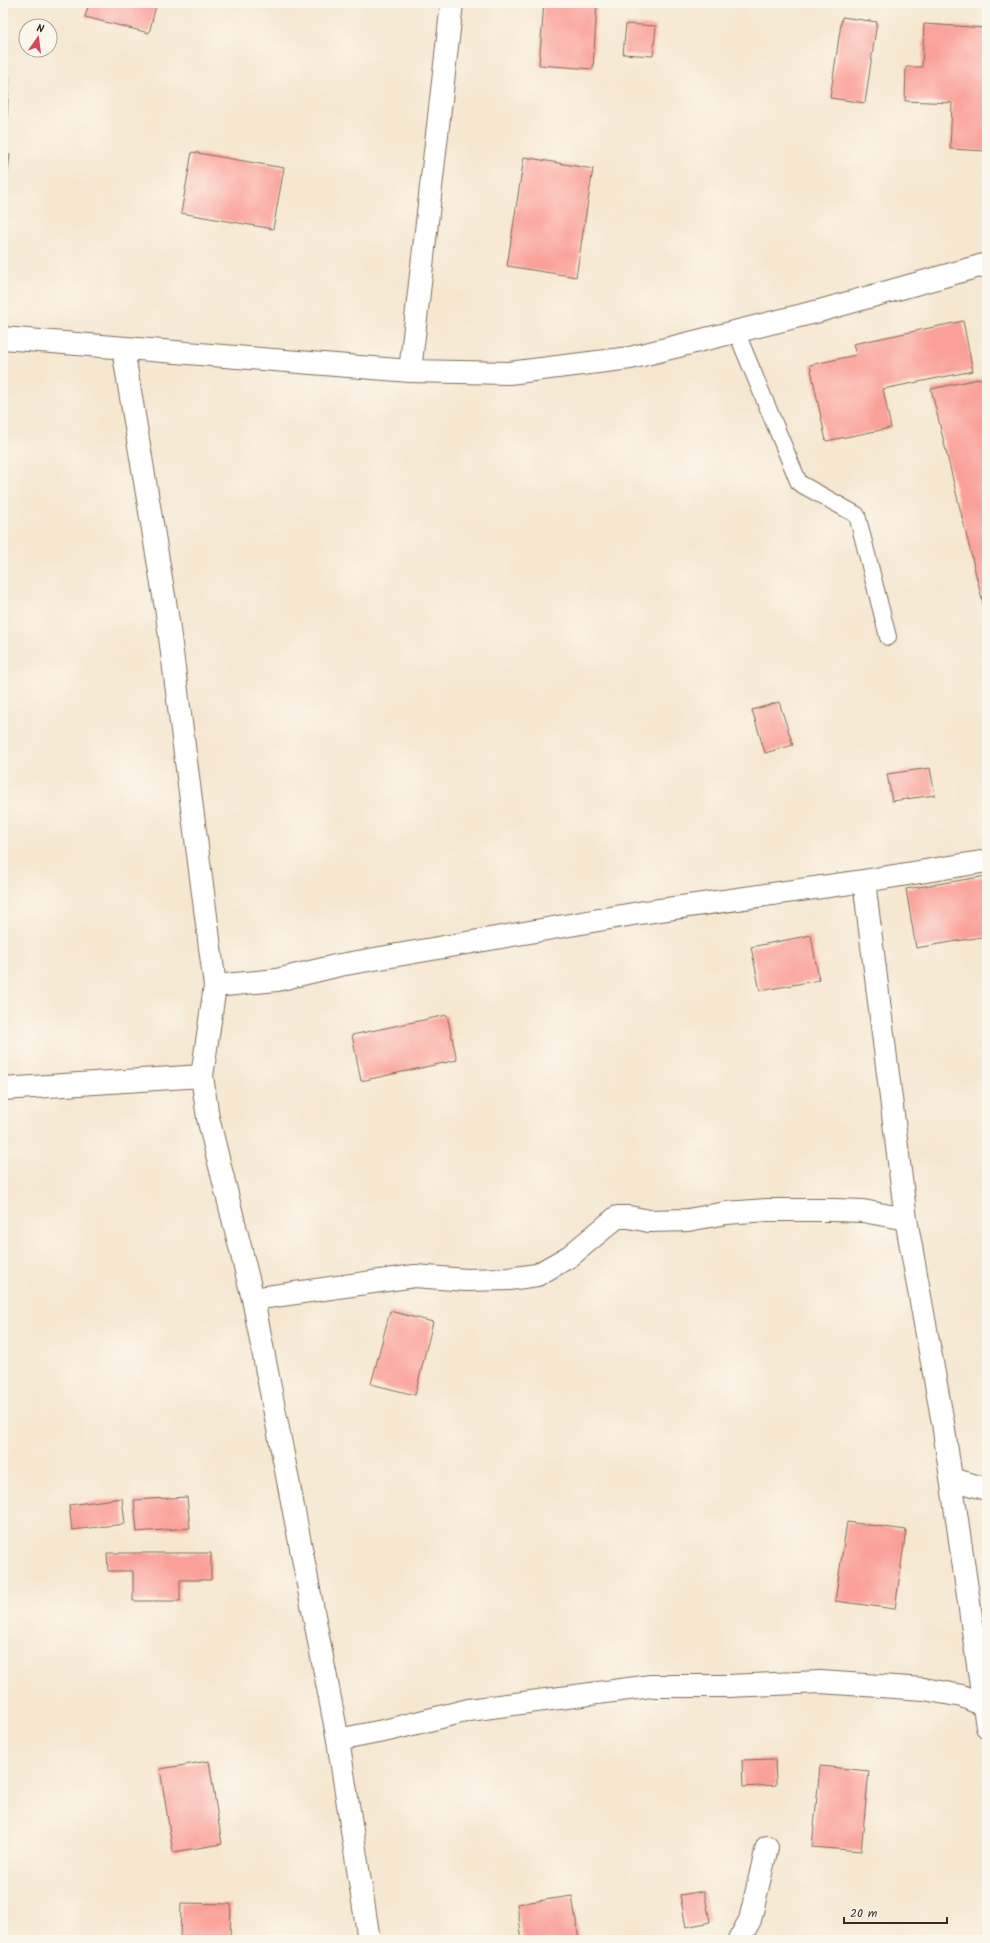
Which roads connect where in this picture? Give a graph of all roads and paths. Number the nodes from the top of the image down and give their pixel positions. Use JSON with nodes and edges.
{"nodes":[{"id":1,"x":452,"y":3,"type":"edge"},
{"id":2,"x":987,"y":264,"type":"edge"},
{"id":3,"x":736,"y":331,"type":"junction"},
{"id":4,"x":3,"y":338,"type":"edge"},
{"id":5,"x":123,"y":349,"type":"junction"},
{"id":6,"x":410,"y":371,"type":"junction"},
{"id":7,"x":888,"y":637,"type":"dead end"},
{"id":8,"x":987,"y":861,"type":"edge"},
{"id":9,"x":864,"y":881,"type":"junction"},
{"id":10,"x":215,"y":986,"type":"junction"},
{"id":11,"x":202,"y":1076,"type":"junction"},
{"id":12,"x":3,"y":1089,"type":"edge"},
{"id":13,"x":906,"y":1218,"type":"junction"},
{"id":14,"x":253,"y":1299,"type":"junction"},
{"id":15,"x":952,"y":1479,"type":"junction"},
{"id":16,"x":987,"y":1489,"type":"edge"},
{"id":17,"x":983,"y":1704,"type":"junction"},
{"id":18,"x":987,"y":1727,"type":"edge"},
{"id":19,"x":338,"y":1740,"type":"junction"},
{"id":20,"x":768,"y":1848,"type":"dead end"},
{"id":21,"x":369,"y":1940,"type":"edge"},
{"id":22,"x":739,"y":1940,"type":"edge"}],
"edges":[{"from":1,"to":6,"type":"street"},
{"from":2,"to":3,"type":"street"},
{"from":3,"to":6,"type":"street"},
{"from":3,"to":7,"type":"lane"},
{"from":4,"to":5,"type":"street"},
{"from":5,"to":6,"type":"street"},
{"from":5,"to":10,"type":"street"},
{"from":8,"to":9,"type":"street"},
{"from":9,"to":10,"type":"street"},
{"from":9,"to":13,"type":"street"},
{"from":10,"to":11,"type":"street"},
{"from":11,"to":12,"type":"street"},
{"from":11,"to":14,"type":"street"},
{"from":13,"to":14,"type":"street"},
{"from":13,"to":15,"type":"street"},
{"from":14,"to":19,"type":"street"},
{"from":15,"to":16,"type":"street"},
{"from":15,"to":17,"type":"street"},
{"from":17,"to":18,"type":"street"},
{"from":17,"to":19,"type":"street"},
{"from":19,"to":21,"type":"street"},
{"from":20,"to":22,"type":"street"}]}
